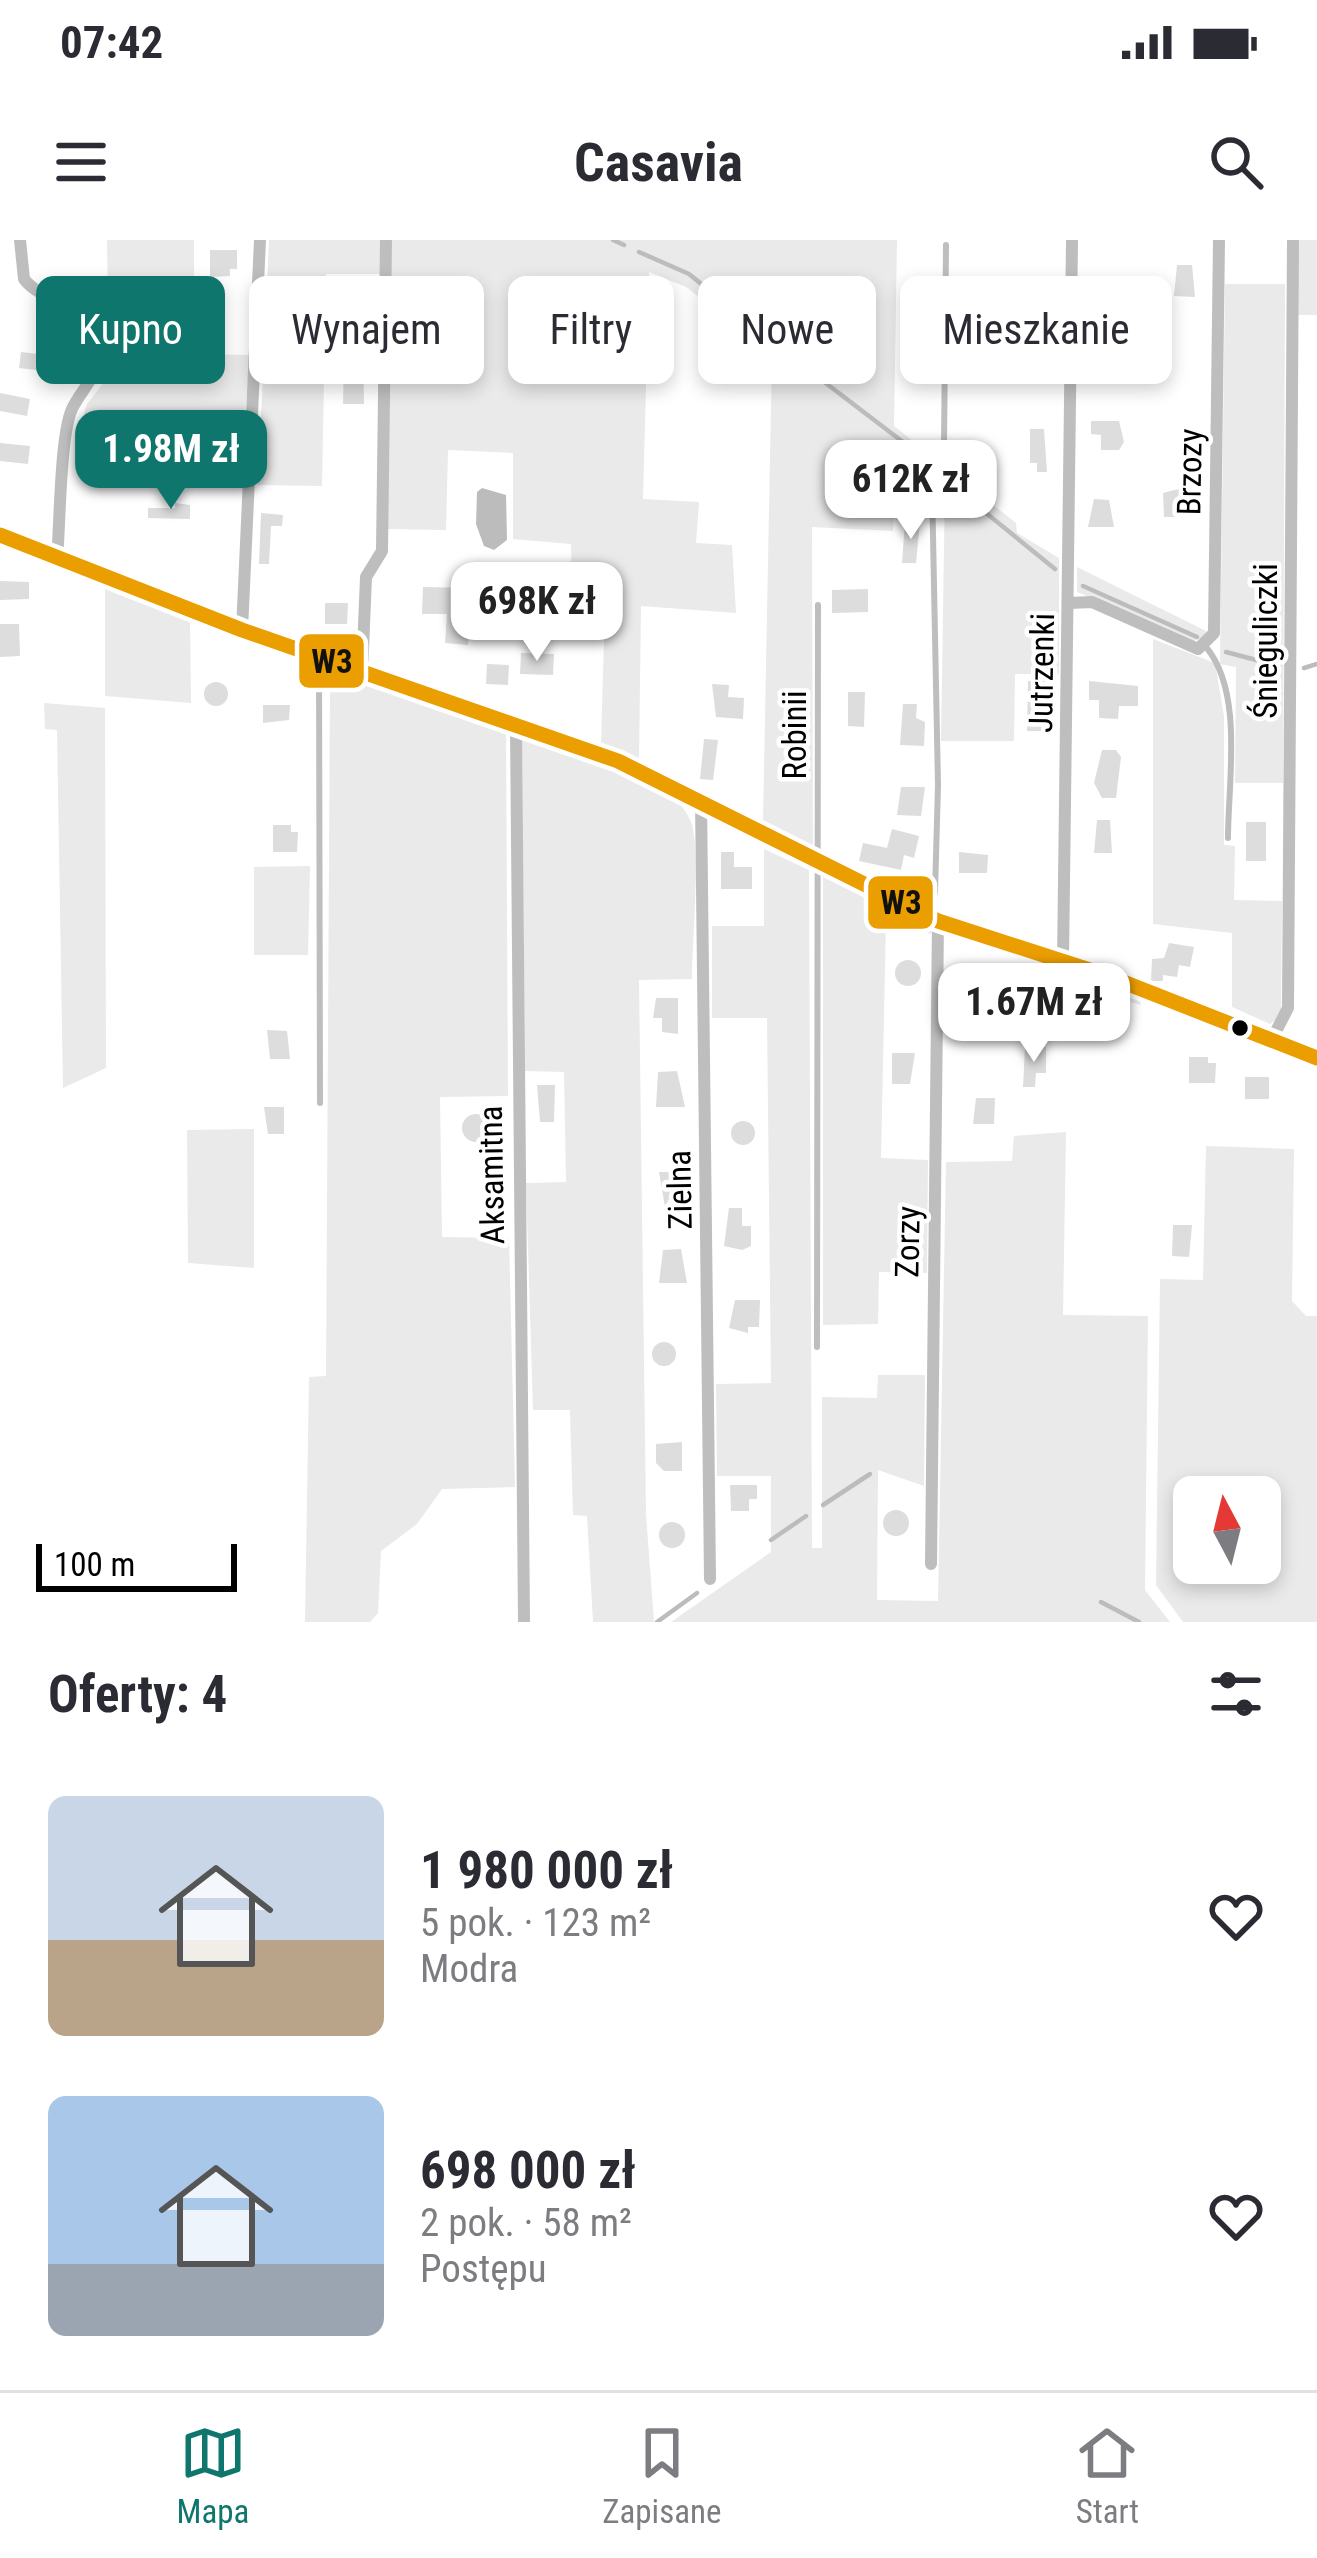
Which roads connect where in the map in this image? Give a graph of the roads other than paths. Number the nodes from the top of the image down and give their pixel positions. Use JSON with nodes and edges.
{"nodes":[{"id":1,"x":20,"y":240,"type":"edge"},
{"id":2,"x":260,"y":240,"type":"edge"},
{"id":3,"x":386,"y":240,"type":"edge"},
{"id":4,"x":1072,"y":240,"type":"edge"},
{"id":5,"x":1219,"y":240,"type":"edge"},
{"id":6,"x":1292,"y":240,"type":"edge"},
{"id":7,"x":946,"y":245,"type":"dead end"},
{"id":8,"x":0,"y":535,"type":"edge"},
{"id":9,"x":57,"y":559,"type":"junction"},
{"id":10,"x":1069,"y":603,"type":"junction"},
{"id":11,"x":818,"y":605,"type":"dead end"},
{"id":12,"x":242,"y":630,"type":"junction"},
{"id":13,"x":1206,"y":646,"type":"junction"},
{"id":14,"x":319,"y":658,"type":"junction"},
{"id":15,"x":362,"y":674,"type":"junction"},
{"id":16,"x":516,"y":727,"type":"junction"},
{"id":17,"x":701,"y":800,"type":"junction"},
{"id":18,"x":1228,"y":838,"type":"dead end"},
{"id":19,"x":818,"y":865,"type":"junction"},
{"id":20,"x":933,"y":919,"type":"junction"},
{"id":21,"x":1063,"y":962,"type":"junction"},
{"id":22,"x":1273,"y":1039,"type":"junction"},
{"id":23,"x":1317,"y":1058,"type":"edge"},
{"id":24,"x":320,"y":1103,"type":"dead end"},
{"id":25,"x":817,"y":1347,"type":"dead end"},
{"id":26,"x":931,"y":1564,"type":"dead end"},
{"id":27,"x":710,"y":1580,"type":"dead end"},
{"id":28,"x":524,"y":1622,"type":"edge"}],
"edges":[{"from":1,"to":9,"type":"street"},
{"from":2,"to":12,"type":"street"},
{"from":3,"to":15,"type":"street"},
{"from":4,"to":10,"type":"street","name":"Jutrzenki"},
{"from":5,"to":13,"type":"street","name":"Brzozy"},
{"from":6,"to":22,"type":"street","name":"Śnieguliczki"},
{"from":7,"to":20,"type":"lane"},
{"from":8,"to":9,"type":"street"},
{"from":9,"to":12,"type":"street"},
{"from":10,"to":13,"type":"street"},
{"from":10,"to":21,"type":"street","name":"Jutrzenki"},
{"from":11,"to":19,"type":"lane","name":"Robinii"},
{"from":12,"to":14,"type":"street"},
{"from":13,"to":18,"type":"lane"},
{"from":14,"to":15,"type":"street"},
{"from":14,"to":24,"type":"lane"},
{"from":15,"to":16,"type":"street"},
{"from":16,"to":17,"type":"street"},
{"from":16,"to":28,"type":"street","name":"Aksamitna"},
{"from":17,"to":19,"type":"street"},
{"from":17,"to":27,"type":"street","name":"Zielna"},
{"from":19,"to":20,"type":"street"},
{"from":19,"to":25,"type":"lane","name":"Robinii"},
{"from":20,"to":21,"type":"street"},
{"from":20,"to":26,"type":"street","name":"Zorzy"},
{"from":21,"to":22,"type":"street"},
{"from":22,"to":23,"type":"street"}]}
